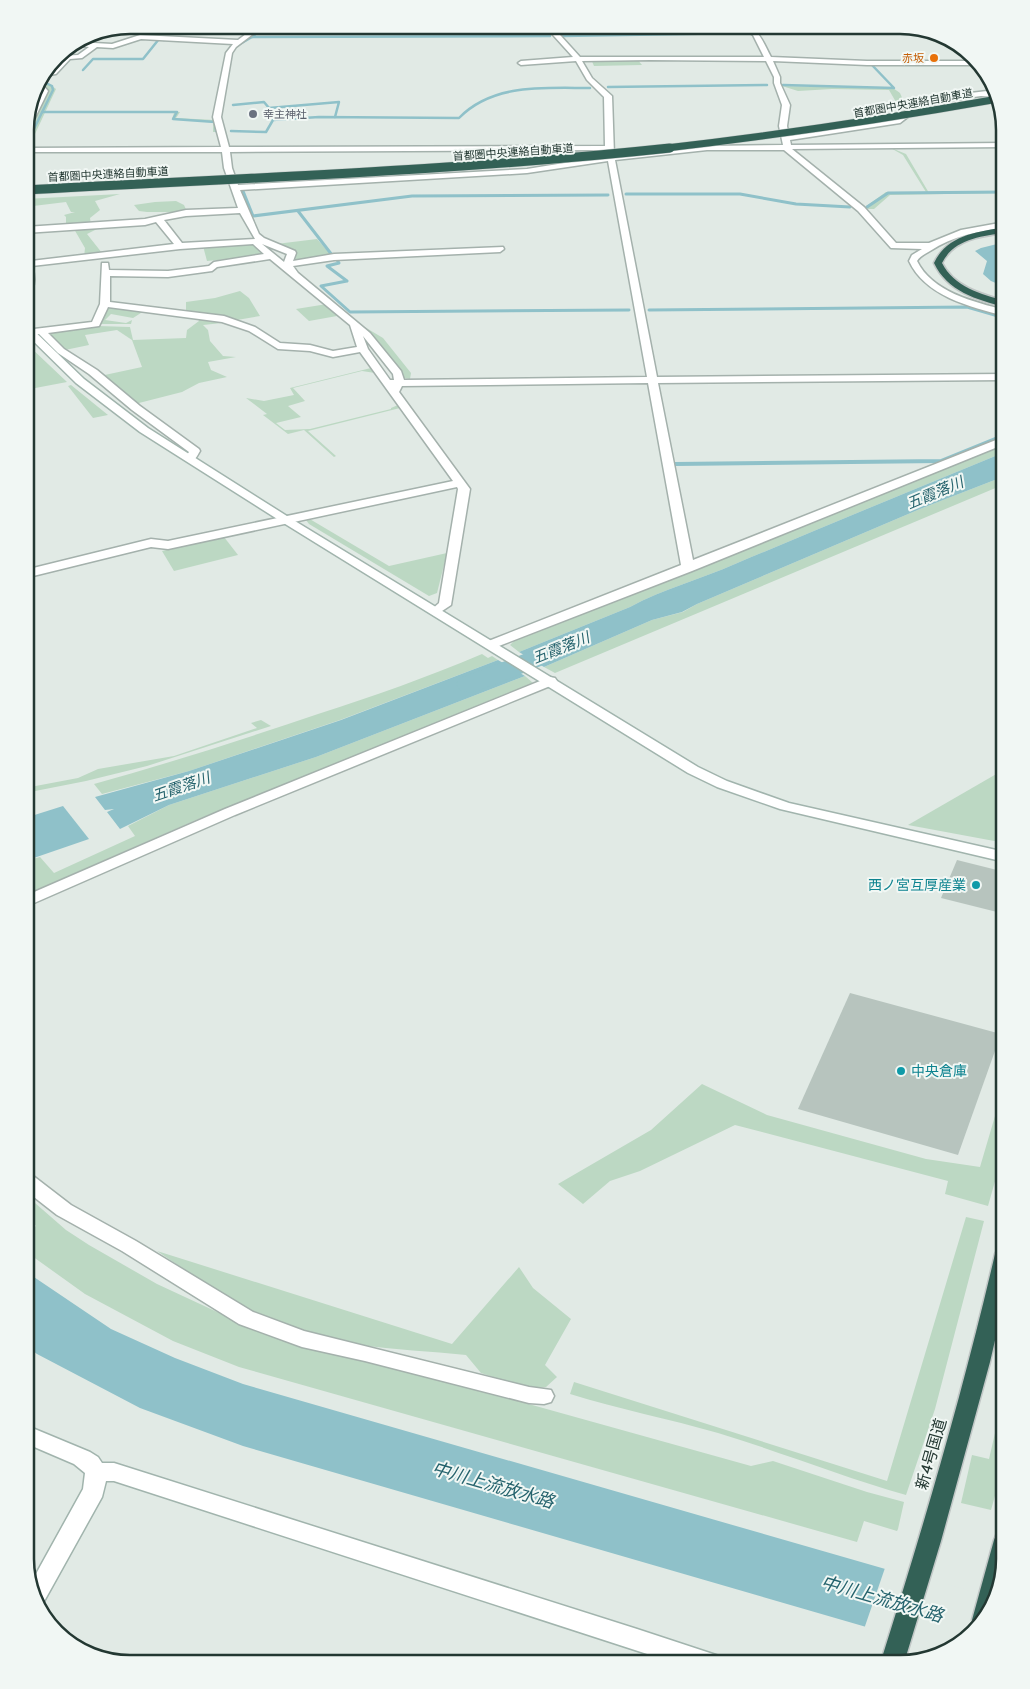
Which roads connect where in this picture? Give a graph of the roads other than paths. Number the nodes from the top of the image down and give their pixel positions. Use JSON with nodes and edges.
{"nodes":[{"id":1,"x":250,"y":34,"type":"edge"},
{"id":2,"x":555,"y":34,"type":"edge"},
{"id":3,"x":756,"y":34,"type":"edge"},
{"id":4,"x":239,"y":42,"type":"junction"},
{"id":5,"x":86,"y":45,"type":"edge"},
{"id":6,"x":96,"y":45,"type":"junction"},
{"id":7,"x":68,"y":57,"type":"edge"},
{"id":8,"x":767,"y":58,"type":"junction"},
{"id":9,"x":578,"y":59,"type":"junction"},
{"id":10,"x":521,"y":63,"type":"dead end"},
{"id":11,"x":968,"y":63,"type":"edge"},
{"id":12,"x":43,"y":90,"type":"edge"},
{"id":13,"x":989,"y":94,"type":"edge"},
{"id":14,"x":989,"y":95,"type":"edge"},
{"id":15,"x":991,"y":100,"type":"edge"},
{"id":16,"x":37,"y":106,"type":"edge"},
{"id":17,"x":786,"y":143,"type":"junction"},
{"id":18,"x":996,"y":145,"type":"edge"},
{"id":19,"x":609,"y":148,"type":"junction"},
{"id":20,"x":34,"y":150,"type":"edge"},
{"id":21,"x":226,"y":150,"type":"junction"},
{"id":22,"x":611,"y":158,"type":"junction"},
{"id":23,"x":34,"y":183,"type":"edge"},
{"id":24,"x":234,"y":188,"type":"junction"},
{"id":25,"x":34,"y":190,"type":"edge"},
{"id":26,"x":243,"y":210,"type":"junction"},
{"id":27,"x":159,"y":220,"type":"junction"},
{"id":28,"x":996,"y":226,"type":"edge"},
{"id":29,"x":34,"y":229,"type":"edge"},
{"id":30,"x":996,"y":234,"type":"edge"},
{"id":31,"x":258,"y":239,"type":"junction"},
{"id":32,"x":180,"y":246,"type":"junction"},
{"id":33,"x":930,"y":246,"type":"junction"},
{"id":34,"x":500,"y":249,"type":"dead end"},
{"id":35,"x":104,"y":256,"type":"junction"},
{"id":36,"x":271,"y":256,"type":"junction"},
{"id":37,"x":945,"y":257,"type":"junction"},
{"id":38,"x":34,"y":260,"type":"edge"},
{"id":39,"x":285,"y":264,"type":"junction"},
{"id":40,"x":106,"y":273,"type":"junction"},
{"id":41,"x":996,"y":296,"type":"edge"},
{"id":42,"x":996,"y":301,"type":"edge"},
{"id":43,"x":105,"y":304,"type":"junction"},
{"id":44,"x":996,"y":310,"type":"edge"},
{"id":45,"x":354,"y":326,"type":"junction"},
{"id":46,"x":34,"y":330,"type":"edge"},
{"id":47,"x":34,"y":332,"type":"edge"},
{"id":48,"x":363,"y":349,"type":"junction"},
{"id":49,"x":996,"y":377,"type":"edge"},
{"id":50,"x":653,"y":380,"type":"junction"},
{"id":51,"x":396,"y":388,"type":"junction"},
{"id":52,"x":996,"y":444,"type":"edge"},
{"id":53,"x":460,"y":483,"type":"junction"},
{"id":54,"x":286,"y":520,"type":"junction"},
{"id":55,"x":688,"y":568,"type":"junction"},
{"id":56,"x":34,"y":572,"type":"edge"},
{"id":57,"x":436,"y":611,"type":"junction"},
{"id":58,"x":496,"y":649,"type":"junction"},
{"id":59,"x":544,"y":678,"type":"junction"},
{"id":60,"x":996,"y":856,"type":"edge"},
{"id":61,"x":34,"y":898,"type":"edge"},
{"id":62,"x":34,"y":1189,"type":"edge"},
{"id":63,"x":996,"y":1293,"type":"edge"},
{"id":64,"x":544,"y":1396,"type":"dead end"},
{"id":65,"x":34,"y":1438,"type":"edge"},
{"id":66,"x":96,"y":1472,"type":"junction"},
{"id":67,"x":39,"y":1589,"type":"edge"},
{"id":68,"x":684,"y":1655,"type":"edge"},
{"id":69,"x":895,"y":1655,"type":"edge"}],
"edges":[{"from":1,"to":4,"type":"street"},
{"from":2,"to":9,"type":"street"},
{"from":3,"to":8,"type":"street"},
{"from":4,"to":6,"type":"street"},
{"from":4,"to":21,"type":"street"},
{"from":5,"to":6,"type":"street"},
{"from":6,"to":7,"type":"street"},
{"from":8,"to":9,"type":"street"},
{"from":8,"to":11,"type":"street"},
{"from":8,"to":17,"type":"street"},
{"from":9,"to":10,"type":"street"},
{"from":9,"to":19,"type":"street"},
{"from":12,"to":16,"type":"street"},
{"from":13,"to":17,"type":"street"},
{"from":14,"to":23,"type":"highway","name":"首都圏中央連絡自動車道","bridge":true},
{"from":15,"to":25,"type":"highway","name":"首都圏中央連絡自動車道","bridge":true},
{"from":17,"to":18,"type":"street"},
{"from":17,"to":22,"type":"street"},
{"from":17,"to":33,"type":"street"},
{"from":19,"to":21,"type":"street"},
{"from":19,"to":22,"type":"street"},
{"from":20,"to":21,"type":"street"},
{"from":21,"to":24,"type":"street"},
{"from":22,"to":24,"type":"street"},
{"from":22,"to":50,"type":"street"},
{"from":24,"to":26,"type":"street"},
{"from":26,"to":27,"type":"street"},
{"from":26,"to":31,"type":"street"},
{"from":27,"to":29,"type":"street"},
{"from":27,"to":32,"type":"street"},
{"from":28,"to":33,"type":"street"},
{"from":30,"to":37,"type":"highway"},
{"from":31,"to":32,"type":"street"},
{"from":31,"to":36,"type":"street"},
{"from":31,"to":39,"type":"street"},
{"from":32,"to":35,"type":"street"},
{"from":33,"to":44,"type":"street"},
{"from":34,"to":39,"type":"street"},
{"from":35,"to":38,"type":"street"},
{"from":35,"to":40,"type":"street"},
{"from":36,"to":39,"type":"street"},
{"from":36,"to":40,"type":"street"},
{"from":37,"to":41,"type":"highway"},
{"from":37,"to":42,"type":"highway"},
{"from":39,"to":45,"type":"street"},
{"from":40,"to":43,"type":"street"},
{"from":43,"to":46,"type":"street"},
{"from":43,"to":48,"type":"street"},
{"from":45,"to":48,"type":"street"},
{"from":45,"to":51,"type":"street"},
{"from":47,"to":54,"type":"street"},
{"from":48,"to":51,"type":"street"},
{"from":49,"to":50,"type":"street"},
{"from":50,"to":51,"type":"street"},
{"from":50,"to":55,"type":"street"},
{"from":51,"to":53,"type":"street"},
{"from":52,"to":55,"type":"street"},
{"from":53,"to":54,"type":"street"},
{"from":53,"to":57,"type":"street"},
{"from":54,"to":56,"type":"street"},
{"from":54,"to":57,"type":"street"},
{"from":55,"to":58,"type":"street"},
{"from":57,"to":58,"type":"street"},
{"from":58,"to":59,"type":"street"},
{"from":59,"to":60,"type":"street"},
{"from":59,"to":61,"type":"street"},
{"from":62,"to":64,"type":"street"},
{"from":63,"to":69,"type":"highway","name":"新4号国道"},
{"from":65,"to":66,"type":"street"},
{"from":66,"to":67,"type":"street"},
{"from":66,"to":68,"type":"street"}]}
